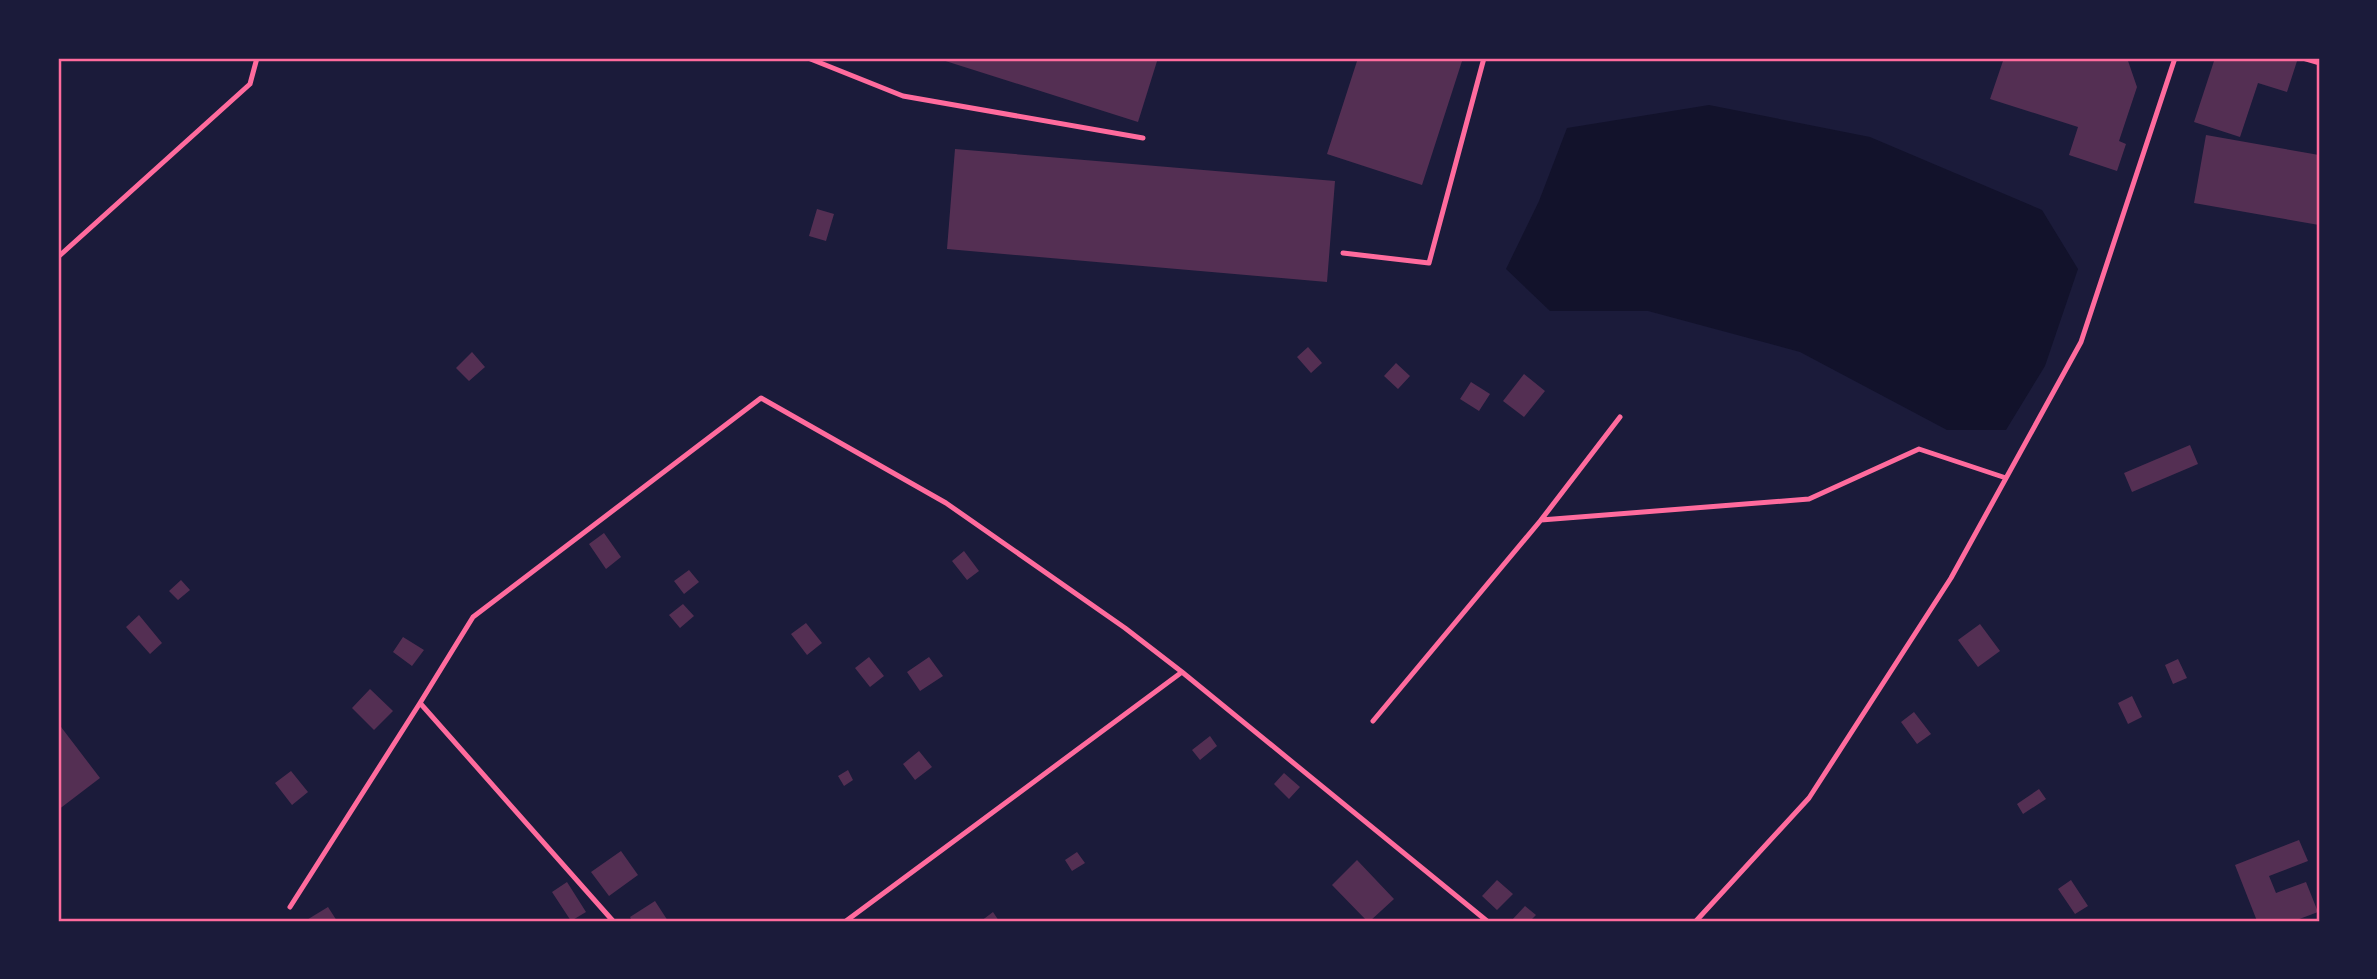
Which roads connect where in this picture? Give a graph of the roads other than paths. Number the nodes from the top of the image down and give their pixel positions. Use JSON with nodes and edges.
{"nodes":[{"id":1,"x":257,"y":58,"type":"edge"},
{"id":2,"x":808,"y":58,"type":"edge"},
{"id":3,"x":1484,"y":58,"type":"edge"},
{"id":4,"x":2175,"y":58,"type":"edge"},
{"id":5,"x":1143,"y":138,"type":"dead end"},
{"id":6,"x":1343,"y":253,"type":"dead end"},
{"id":7,"x":58,"y":257,"type":"edge"},
{"id":8,"x":1620,"y":416,"type":"dead end"},
{"id":9,"x":2006,"y":478,"type":"junction"},
{"id":10,"x":1541,"y":520,"type":"junction"},
{"id":11,"x":1182,"y":672,"type":"junction"},
{"id":12,"x":420,"y":703,"type":"junction"},
{"id":13,"x":1373,"y":721,"type":"dead end"},
{"id":14,"x":290,"y":908,"type":"dead end"},
{"id":15,"x":613,"y":921,"type":"edge"},
{"id":16,"x":846,"y":921,"type":"edge"},
{"id":17,"x":1487,"y":921,"type":"edge"},
{"id":18,"x":1696,"y":921,"type":"edge"}],
"edges":[{"from":1,"to":7,"type":"lane"},
{"from":2,"to":5,"type":"lane"},
{"from":3,"to":6,"type":"lane"},
{"from":4,"to":9,"type":"lane"},
{"from":8,"to":10,"type":"lane"},
{"from":9,"to":10,"type":"lane"},
{"from":9,"to":18,"type":"lane"},
{"from":10,"to":13,"type":"lane"},
{"from":11,"to":12,"type":"lane"},
{"from":11,"to":16,"type":"lane"},
{"from":11,"to":17,"type":"lane"},
{"from":12,"to":14,"type":"lane"},
{"from":12,"to":15,"type":"lane"}]}
